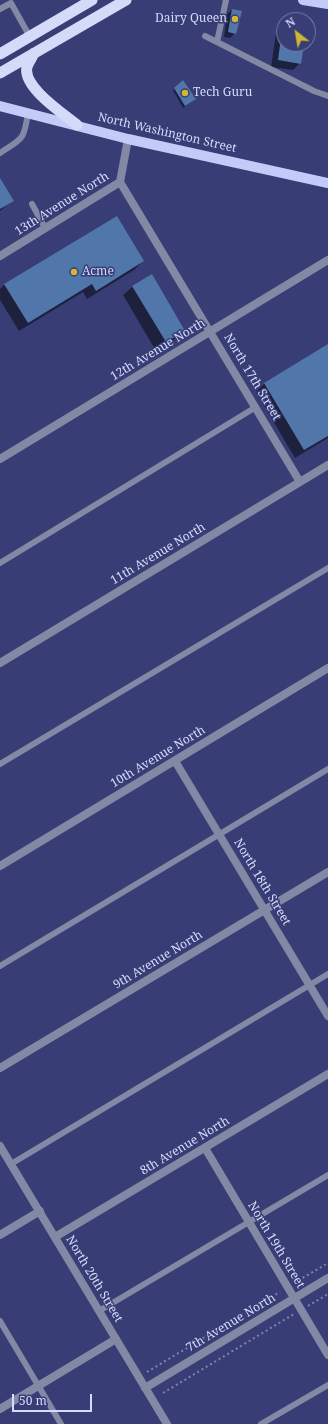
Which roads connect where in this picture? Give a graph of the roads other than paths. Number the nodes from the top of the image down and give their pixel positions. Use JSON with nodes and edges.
{"nodes":[{"id":1,"x":92,"y":0,"type":"edge"},
{"id":2,"x":126,"y":0,"type":"edge"},
{"id":3,"x":226,"y":0,"type":"edge"},
{"id":4,"x":303,"y":0,"type":"edge"},
{"id":5,"x":328,"y":4,"type":"edge"},
{"id":6,"x":0,"y":10,"type":"edge"},
{"id":7,"x":205,"y":36,"type":"dead end"},
{"id":8,"x":30,"y":37,"type":"junction"},
{"id":9,"x":217,"y":42,"type":"junction"},
{"id":10,"x":35,"y":53,"type":"junction"},
{"id":11,"x":0,"y":54,"type":"edge"},
{"id":12,"x":0,"y":73,"type":"edge"},
{"id":13,"x":328,"y":96,"type":"edge"},
{"id":14,"x":0,"y":106,"type":"edge"},
{"id":15,"x":28,"y":113,"type":"junction"},
{"id":16,"x":77,"y":125,"type":"junction"},
{"id":17,"x":128,"y":139,"type":"junction"},
{"id":18,"x":0,"y":153,"type":"edge"},
{"id":19,"x":120,"y":182,"type":"junction"},
{"id":20,"x":328,"y":183,"type":"edge"},
{"id":21,"x":32,"y":204,"type":"dead end"},
{"id":22,"x":46,"y":228,"type":"junction"},
{"id":23,"x":0,"y":256,"type":"edge"},
{"id":24,"x":328,"y":260,"type":"edge"},
{"id":25,"x":210,"y":332,"type":"junction"},
{"id":26,"x":256,"y":407,"type":"junction"},
{"id":27,"x":0,"y":459,"type":"edge"},
{"id":28,"x":328,"y":465,"type":"edge"},
{"id":29,"x":300,"y":482,"type":"junction"},
{"id":30,"x":0,"y":563,"type":"edge"},
{"id":31,"x":328,"y":568,"type":"edge"},
{"id":32,"x":0,"y":663,"type":"edge"},
{"id":33,"x":328,"y":668,"type":"edge"},
{"id":34,"x":175,"y":761,"type":"junction"},
{"id":35,"x":0,"y":764,"type":"edge"},
{"id":36,"x":328,"y":769,"type":"edge"},
{"id":37,"x":220,"y":834,"type":"junction"},
{"id":38,"x":0,"y":866,"type":"edge"},
{"id":39,"x":328,"y":872,"type":"edge"},
{"id":40,"x":266,"y":909,"type":"junction"},
{"id":41,"x":0,"y":966,"type":"edge"},
{"id":42,"x":328,"y":974,"type":"edge"},
{"id":43,"x":310,"y":984,"type":"junction"},
{"id":44,"x":328,"y":1016,"type":"edge"},
{"id":45,"x":0,"y":1068,"type":"edge"},
{"id":46,"x":328,"y":1074,"type":"edge"},
{"id":47,"x":0,"y":1146,"type":"edge"},
{"id":48,"x":205,"y":1148,"type":"junction"},
{"id":49,"x":11,"y":1164,"type":"junction"},
{"id":50,"x":328,"y":1175,"type":"edge"},
{"id":51,"x":40,"y":1211,"type":"junction"},
{"id":52,"x":249,"y":1222,"type":"junction"},
{"id":53,"x":0,"y":1235,"type":"edge"},
{"id":54,"x":55,"y":1237,"type":"junction"},
{"id":55,"x":328,"y":1278,"type":"edge"},
{"id":56,"x":294,"y":1299,"type":"junction"},
{"id":57,"x":99,"y":1311,"type":"junction"},
{"id":58,"x":1,"y":1324,"type":"edge"},
{"id":59,"x":116,"y":1340,"type":"junction"},
{"id":60,"x":328,"y":1355,"type":"edge"},
{"id":61,"x":328,"y":1385,"type":"edge"},
{"id":62,"x":39,"y":1386,"type":"junction"},
{"id":63,"x":145,"y":1388,"type":"junction"},
{"id":64,"x":0,"y":1409,"type":"edge"},
{"id":65,"x":61,"y":1424,"type":"edge"},
{"id":66,"x":167,"y":1424,"type":"edge"},
{"id":67,"x":261,"y":1424,"type":"edge"}],
"edges":[{"from":1,"to":8,"type":"highway"},
{"from":2,"to":10,"type":"highway"},
{"from":3,"to":9,"type":"lane"},
{"from":4,"to":5,"type":"main road"},
{"from":6,"to":8,"type":"lane"},
{"from":7,"to":9,"type":"lane"},
{"from":8,"to":11,"type":"highway"},
{"from":9,"to":13,"type":"lane"},
{"from":10,"to":12,"type":"highway"},
{"from":10,"to":16,"type":"highway"},
{"from":14,"to":15,"type":"main road","name":"North Washington Street"},
{"from":15,"to":16,"type":"main road","name":"North Washington Street"},
{"from":15,"to":18,"type":"lane"},
{"from":16,"to":17,"type":"main road","name":"North Washington Street"},
{"from":17,"to":19,"type":"street","name":"13th Avenue North"},
{"from":17,"to":20,"type":"main road","name":"North Washington Street"},
{"from":19,"to":22,"type":"street","name":"13th Avenue North"},
{"from":19,"to":25,"type":"street","name":"North 17th Street"},
{"from":21,"to":22,"type":"lane"},
{"from":22,"to":23,"type":"street","name":"13th Avenue North"},
{"from":24,"to":25,"type":"street","name":"12th Avenue North"},
{"from":25,"to":26,"type":"street","name":"North 17th Street"},
{"from":25,"to":27,"type":"street","name":"12th Avenue North"},
{"from":26,"to":29,"type":"street","name":"North 17th Street"},
{"from":26,"to":30,"type":"lane"},
{"from":28,"to":29,"type":"street","name":"11th Avenue North"},
{"from":29,"to":32,"type":"street","name":"11th Avenue North"},
{"from":31,"to":35,"type":"lane"},
{"from":33,"to":34,"type":"street","name":"10th Avenue North"},
{"from":34,"to":37,"type":"street","name":"North 18th Street"},
{"from":34,"to":38,"type":"street","name":"10th Avenue North"},
{"from":36,"to":37,"type":"lane"},
{"from":37,"to":40,"type":"street","name":"North 18th Street"},
{"from":37,"to":41,"type":"lane"},
{"from":39,"to":40,"type":"street","name":"9th Avenue North"},
{"from":40,"to":43,"type":"street","name":"North 18th Street"},
{"from":40,"to":45,"type":"street","name":"9th Avenue North"},
{"from":42,"to":43,"type":"lane"},
{"from":43,"to":44,"type":"street","name":"North 18th Street"},
{"from":43,"to":49,"type":"lane"},
{"from":46,"to":48,"type":"street","name":"8th Avenue North"},
{"from":47,"to":49,"type":"street","name":"North 20th Street"},
{"from":48,"to":52,"type":"street","name":"North 19th Street"},
{"from":48,"to":54,"type":"street","name":"8th Avenue North"},
{"from":49,"to":51,"type":"street","name":"North 20th Street"},
{"from":50,"to":52,"type":"lane"},
{"from":51,"to":53,"type":"street"},
{"from":51,"to":54,"type":"street","name":"North 20th Street"},
{"from":52,"to":56,"type":"street","name":"North 19th Street"},
{"from":52,"to":57,"type":"lane"},
{"from":54,"to":57,"type":"street","name":"North 20th Street"},
{"from":55,"to":56,"type":"street","name":"7th Avenue North"},
{"from":56,"to":60,"type":"street","name":"North 19th Street"},
{"from":56,"to":63,"type":"street","name":"7th Avenue North"},
{"from":57,"to":59,"type":"street","name":"North 20th Street"},
{"from":58,"to":62,"type":"lane"},
{"from":59,"to":62,"type":"street"},
{"from":59,"to":63,"type":"street","name":"North 20th Street"},
{"from":61,"to":67,"type":"lane"},
{"from":62,"to":64,"type":"street"},
{"from":62,"to":65,"type":"lane"},
{"from":63,"to":66,"type":"street","name":"North 20th Street"}]}
